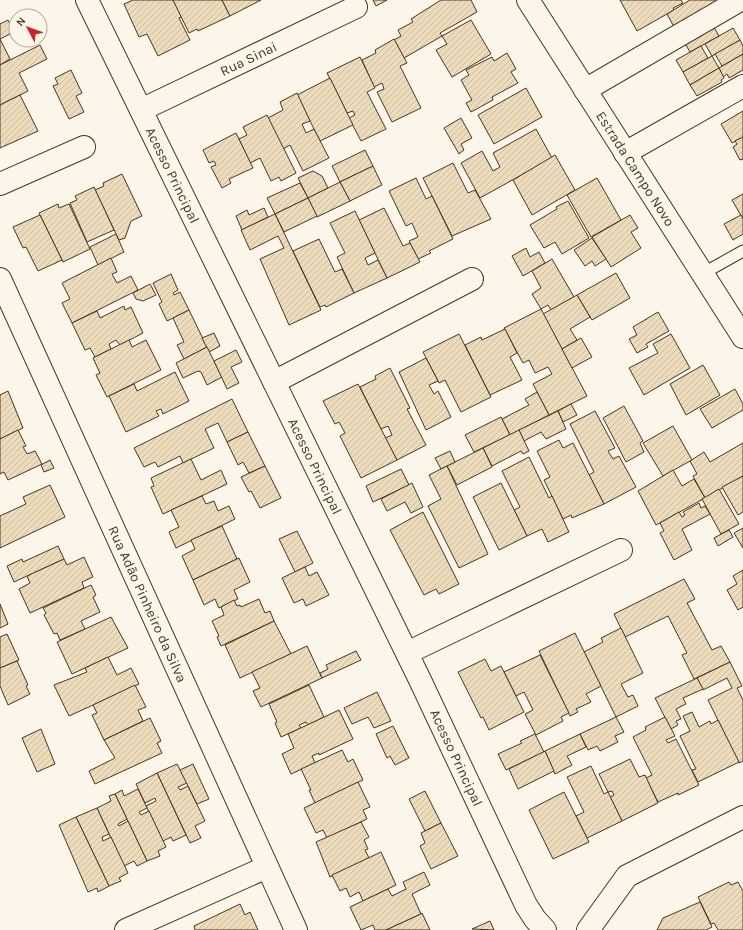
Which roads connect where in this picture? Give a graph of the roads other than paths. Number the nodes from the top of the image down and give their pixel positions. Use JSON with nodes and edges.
{"nodes":[{"id":1,"x":87,"y":0,"type":"edge"},
{"id":2,"x":528,"y":0,"type":"edge"},
{"id":3,"x":740,"y":0,"type":"edge"},
{"id":4,"x":356,"y":7,"type":"dead end"},
{"id":5,"x":743,"y":86,"type":"edge"},
{"id":6,"x":585,"y":90,"type":"junction"},
{"id":7,"x":141,"y":110,"type":"junction"},
{"id":8,"x":84,"y":147,"type":"dead end"},
{"id":9,"x":625,"y":153,"type":"junction"},
{"id":10,"x":0,"y":184,"type":"edge"},
{"id":11,"x":743,"y":251,"type":"edge"},
{"id":12,"x":702,"y":274,"type":"junction"},
{"id":13,"x":0,"y":279,"type":"edge"},
{"id":14,"x":472,"y":279,"type":"dead end"},
{"id":15,"x":743,"y":337,"type":"edge"},
{"id":16,"x":274,"y":382,"type":"junction"},
{"id":17,"x":621,"y":550,"type":"dead end"},
{"id":18,"x":407,"y":654,"type":"junction"},
{"id":19,"x":743,"y":817,"type":"edge"},
{"id":20,"x":267,"y":867,"type":"junction"},
{"id":21,"x":126,"y":930,"type":"edge"},
{"id":22,"x":296,"y":930,"type":"edge"},
{"id":23,"x":545,"y":930,"type":"edge"},
{"id":24,"x":588,"y":930,"type":"edge"}],
"edges":[{"from":1,"to":7,"type":"street","name":"Acesso Principal"},
{"from":2,"to":6,"type":"street","name":"Estrada Campo Novo"},
{"from":3,"to":6,"type":"street"},
{"from":4,"to":7,"type":"street","name":"Rua Sinai"},
{"from":5,"to":9,"type":"street"},
{"from":6,"to":9,"type":"street","name":"Estrada Campo Novo"},
{"from":7,"to":16,"type":"street","name":"Acesso Principal"},
{"from":8,"to":10,"type":"street"},
{"from":9,"to":12,"type":"street","name":"Estrada Campo Novo"},
{"from":11,"to":12,"type":"lane"},
{"from":12,"to":15,"type":"street","name":"Estrada Campo Novo"},
{"from":13,"to":20,"type":"street","name":"Rua Adão Pinheiro da Silva"},
{"from":14,"to":16,"type":"street"},
{"from":16,"to":18,"type":"street","name":"Acesso Principal"},
{"from":17,"to":18,"type":"street"},
{"from":18,"to":23,"type":"street","name":"Acesso Principal"},
{"from":19,"to":24,"type":"street"},
{"from":20,"to":21,"type":"street"},
{"from":20,"to":22,"type":"street","name":"Rua Adão Pinheiro da Silva"}]}
